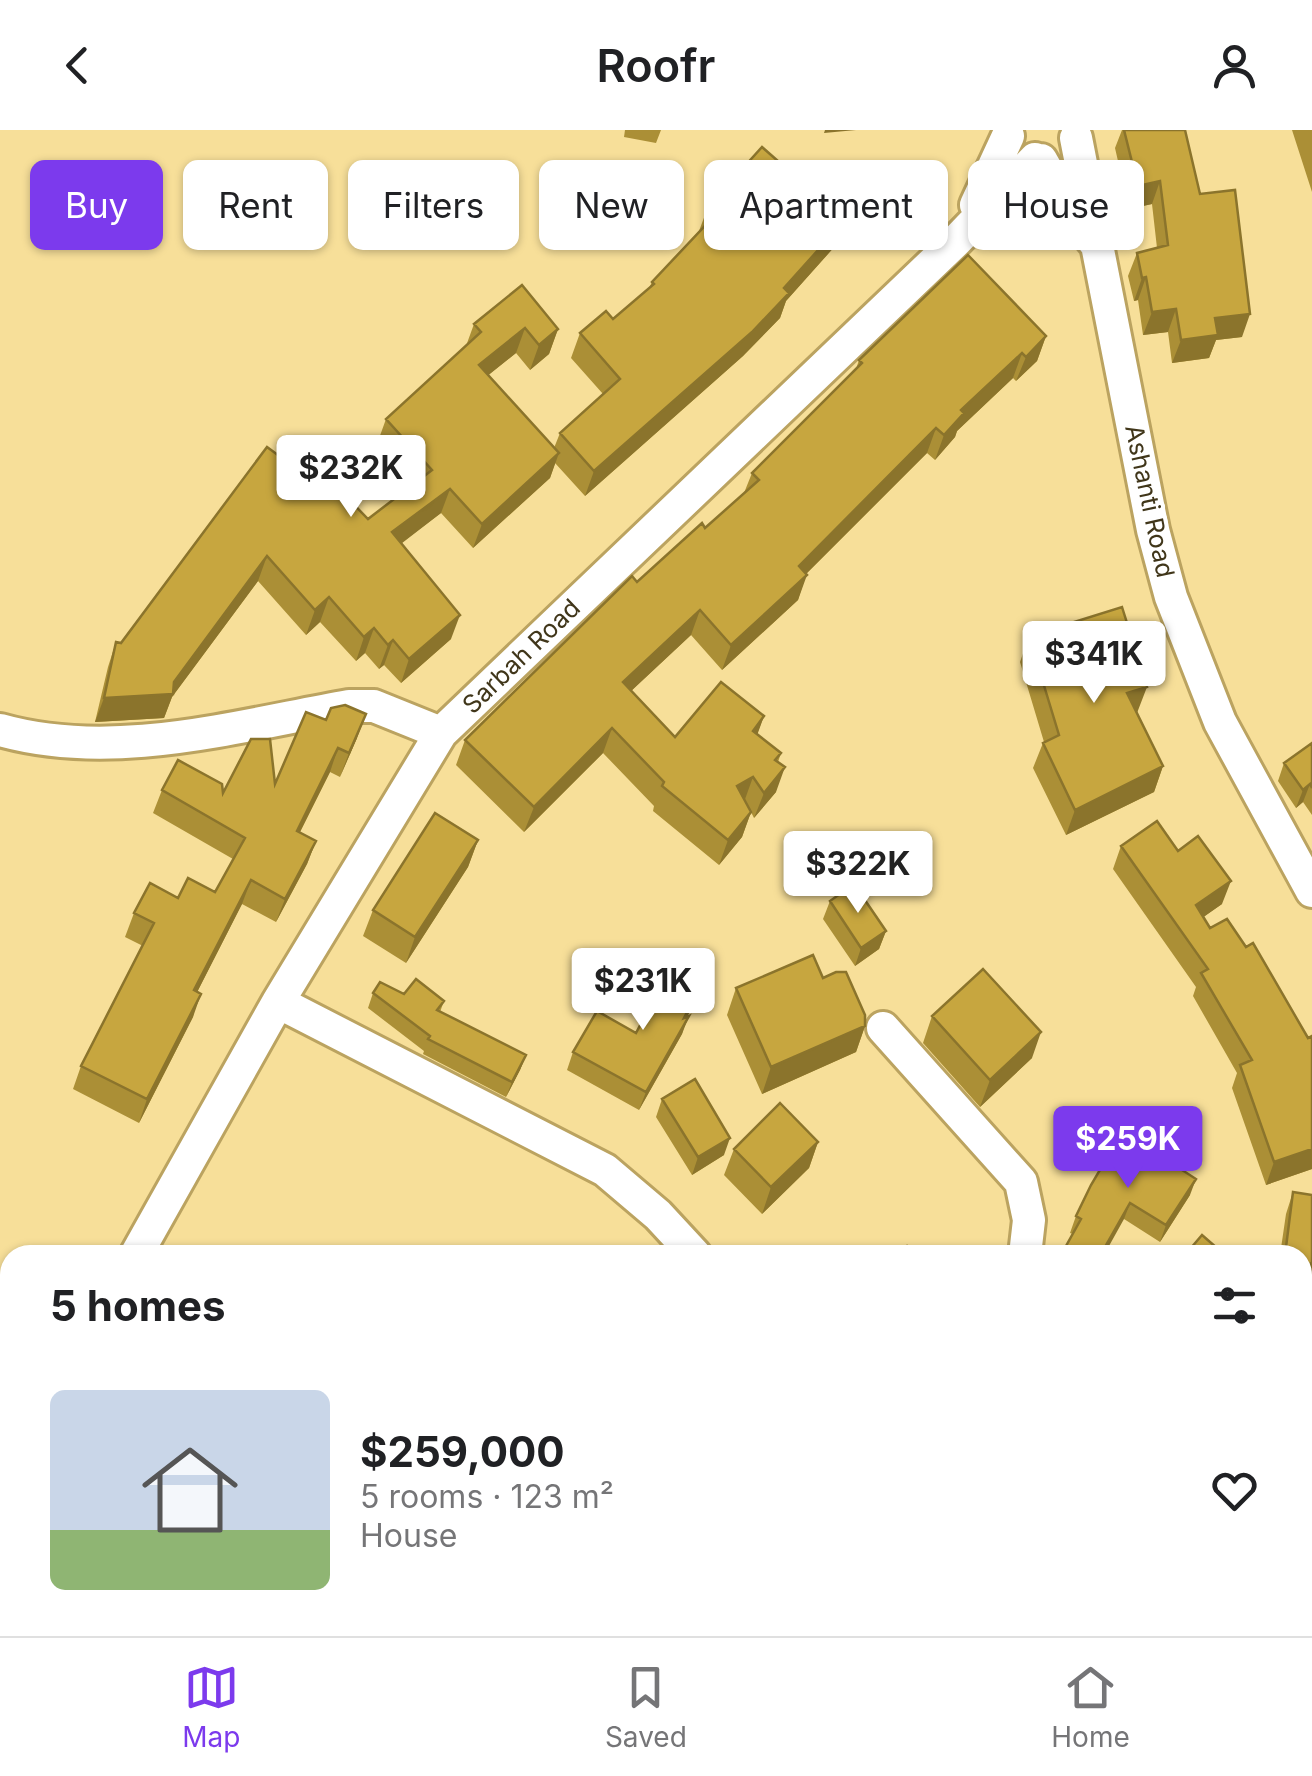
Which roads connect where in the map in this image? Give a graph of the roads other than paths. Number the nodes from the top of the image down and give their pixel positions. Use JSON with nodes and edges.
{"nodes":[{"id":1,"x":1008,"y":133,"type":"edge"},
{"id":2,"x":1077,"y":134,"type":"edge"},
{"id":3,"x":1038,"y":160,"type":"joint"},
{"id":4,"x":1082,"y":160,"type":"edge"},
{"id":5,"x":968,"y":229,"type":"edge"},
{"id":6,"x":957,"y":240,"type":"junction"},
{"id":7,"x":1099,"y":250,"type":"edge"},
{"id":8,"x":0,"y":730,"type":"edge"},
{"id":9,"x":441,"y":732,"type":"junction"},
{"id":10,"x":1312,"y":890,"type":"edge"},
{"id":11,"x":278,"y":1002,"type":"junction"},
{"id":12,"x":883,"y":1028,"type":"dead end"},
{"id":13,"x":142,"y":1245,"type":"edge"},
{"id":14,"x":686,"y":1245,"type":"edge"},
{"id":15,"x":1026,"y":1245,"type":"edge"}],
"edges":[{"from":1,"to":3,"type":"street","name":"Ashanti Road"},
{"from":1,"to":6,"type":"street"},
{"from":2,"to":3,"type":"street","name":"Sarbah Road"},
{"from":2,"to":4,"type":"street"},
{"from":5,"to":6,"type":"street","name":"Sarbah Road"},
{"from":6,"to":9,"type":"street","name":"Sarbah Road"},
{"from":7,"to":10,"type":"street","name":"Ashanti Road"},
{"from":8,"to":9,"type":"street"},
{"from":9,"to":11,"type":"street","name":"Sarbah Road"},
{"from":11,"to":13,"type":"street","name":"Sarbah Road"},
{"from":11,"to":14,"type":"street"},
{"from":12,"to":15,"type":"street"}]}
